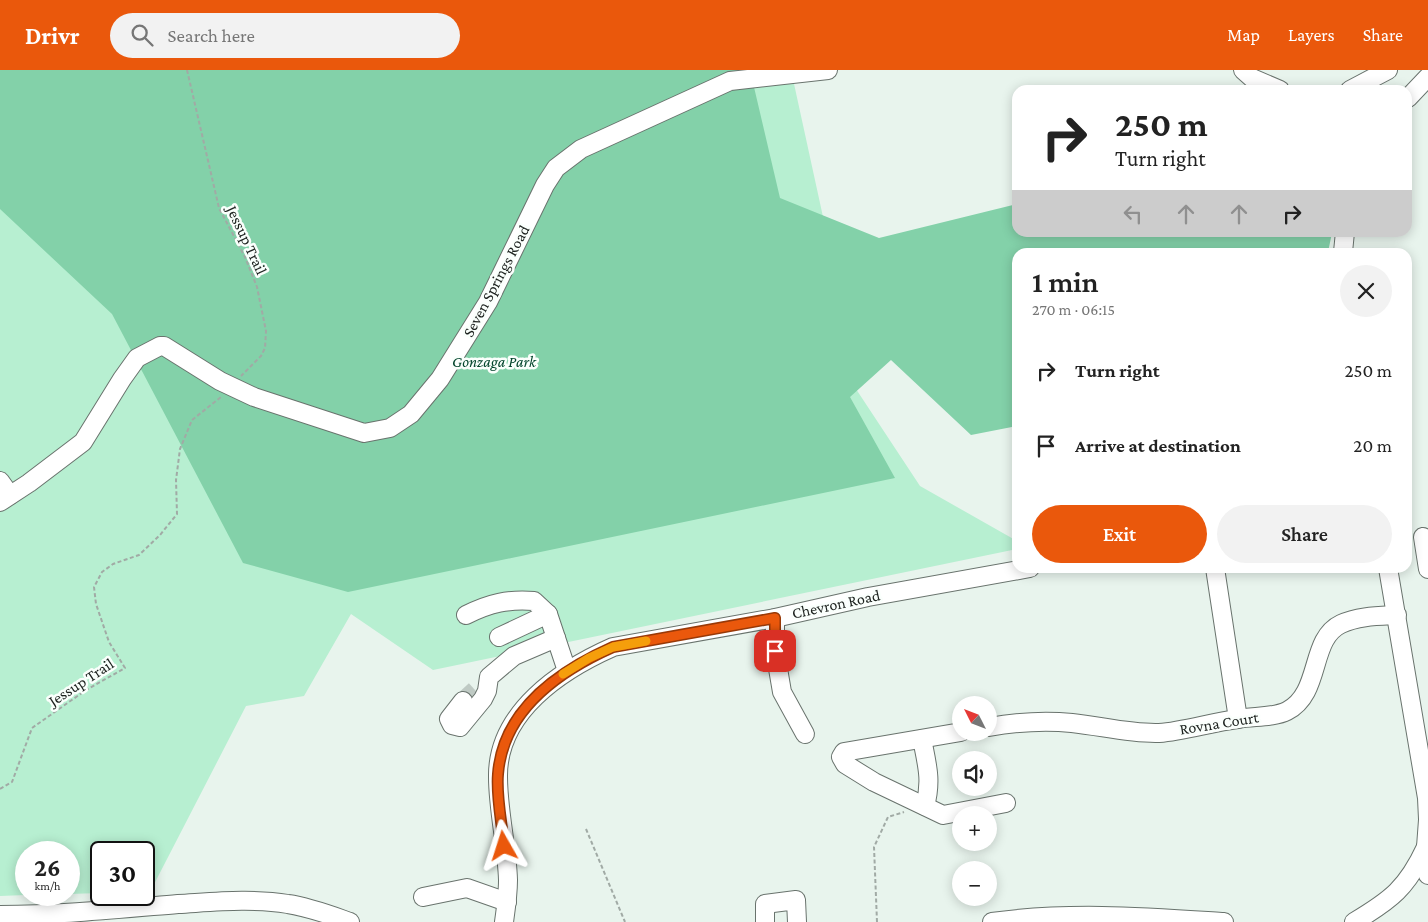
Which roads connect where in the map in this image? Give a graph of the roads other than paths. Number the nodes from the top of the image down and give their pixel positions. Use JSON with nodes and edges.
{"nodes":[{"id":1,"x":828,"y":70,"type":"edge"},
{"id":2,"x":1243,"y":70,"type":"edge"},
{"id":3,"x":1388,"y":70,"type":"edge"},
{"id":4,"x":1428,"y":77,"type":"edge"},
{"id":5,"x":1268,"y":85,"type":"edge"},
{"id":6,"x":1360,"y":85,"type":"edge"},
{"id":7,"x":1412,"y":94,"type":"edge"},
{"id":8,"x":4,"y":493,"type":"edge"},
{"id":9,"x":1423,"y":537,"type":"dead end"},
{"id":10,"x":1428,"y":569,"type":"edge"},
{"id":11,"x":1012,"y":571,"type":"edge"},
{"id":12,"x":1216,"y":573,"type":"edge"},
{"id":13,"x":1389,"y":573,"type":"edge"},
{"id":14,"x":548,"y":614,"type":"junction"},
{"id":15,"x":466,"y":615,"type":"dead end"},
{"id":16,"x":1397,"y":615,"type":"junction"},
{"id":17,"x":775,"y":618,"type":"junction"},
{"id":18,"x":499,"y":636,"type":"dead end"},
{"id":19,"x":556,"y":638,"type":"junction"},
{"id":20,"x":567,"y":671,"type":"junction"},
{"id":21,"x":489,"y":677,"type":"junction"},
{"id":22,"x":1420,"y":707,"type":"edge"},
{"id":23,"x":1238,"y":718,"type":"junction"},
{"id":24,"x":998,"y":726,"type":"edge"},
{"id":25,"x":805,"y":734,"type":"dead end"},
{"id":26,"x":952,"y":734,"type":"edge"},
{"id":27,"x":922,"y":739,"type":"junction"},
{"id":28,"x":1006,"y":803,"type":"dead end"},
{"id":29,"x":925,"y":806,"type":"junction"},
{"id":30,"x":1428,"y":820,"type":"edge"},
{"id":31,"x":1426,"y":847,"type":"junction"},
{"id":32,"x":1428,"y":875,"type":"edge"},
{"id":33,"x":423,"y":897,"type":"dead end"},
{"id":34,"x":507,"y":902,"type":"junction"},
{"id":35,"x":0,"y":914,"type":"edge"},
{"id":36,"x":350,"y":922,"type":"edge"},
{"id":37,"x":504,"y":922,"type":"edge"},
{"id":38,"x":765,"y":922,"type":"edge"},
{"id":39,"x":797,"y":922,"type":"edge"},
{"id":40,"x":992,"y":922,"type":"edge"},
{"id":41,"x":1224,"y":922,"type":"edge"},
{"id":42,"x":1354,"y":922,"type":"edge"}],
"edges":[{"from":1,"to":8,"type":"street","name":"Seven Springs Road"},
{"from":2,"to":5,"type":"street"},
{"from":3,"to":6,"type":"street"},
{"from":4,"to":7,"type":"street"},
{"from":9,"to":10,"type":"street"},
{"from":11,"to":17,"type":"street","name":"Chevron Road"},
{"from":12,"to":23,"type":"street"},
{"from":13,"to":16,"type":"street"},
{"from":14,"to":15,"type":"street"},
{"from":14,"to":18,"type":"street"},
{"from":14,"to":19,"type":"street"},
{"from":16,"to":22,"type":"street"},
{"from":16,"to":23,"type":"street","name":"Rovna Court"},
{"from":17,"to":20,"type":"street","name":"Chevron Road"},
{"from":17,"to":25,"type":"street"},
{"from":19,"to":20,"type":"street"},
{"from":19,"to":21,"type":"street"},
{"from":20,"to":34,"type":"street","name":"Chevron Road"},
{"from":21,"to":21,"type":"street"},
{"from":22,"to":30,"type":"street"},
{"from":23,"to":24,"type":"street","name":"Rovna Court"},
{"from":26,"to":27,"type":"street"},
{"from":27,"to":29,"type":"street"},
{"from":27,"to":29,"type":"street"},
{"from":28,"to":29,"type":"street"},
{"from":30,"to":31,"type":"street"},
{"from":31,"to":32,"type":"street"},
{"from":31,"to":42,"type":"street"},
{"from":33,"to":34,"type":"street"},
{"from":34,"to":37,"type":"street","name":"Chevron Road"},
{"from":35,"to":36,"type":"street"},
{"from":38,"to":39,"type":"street"},
{"from":40,"to":41,"type":"street"}]}
